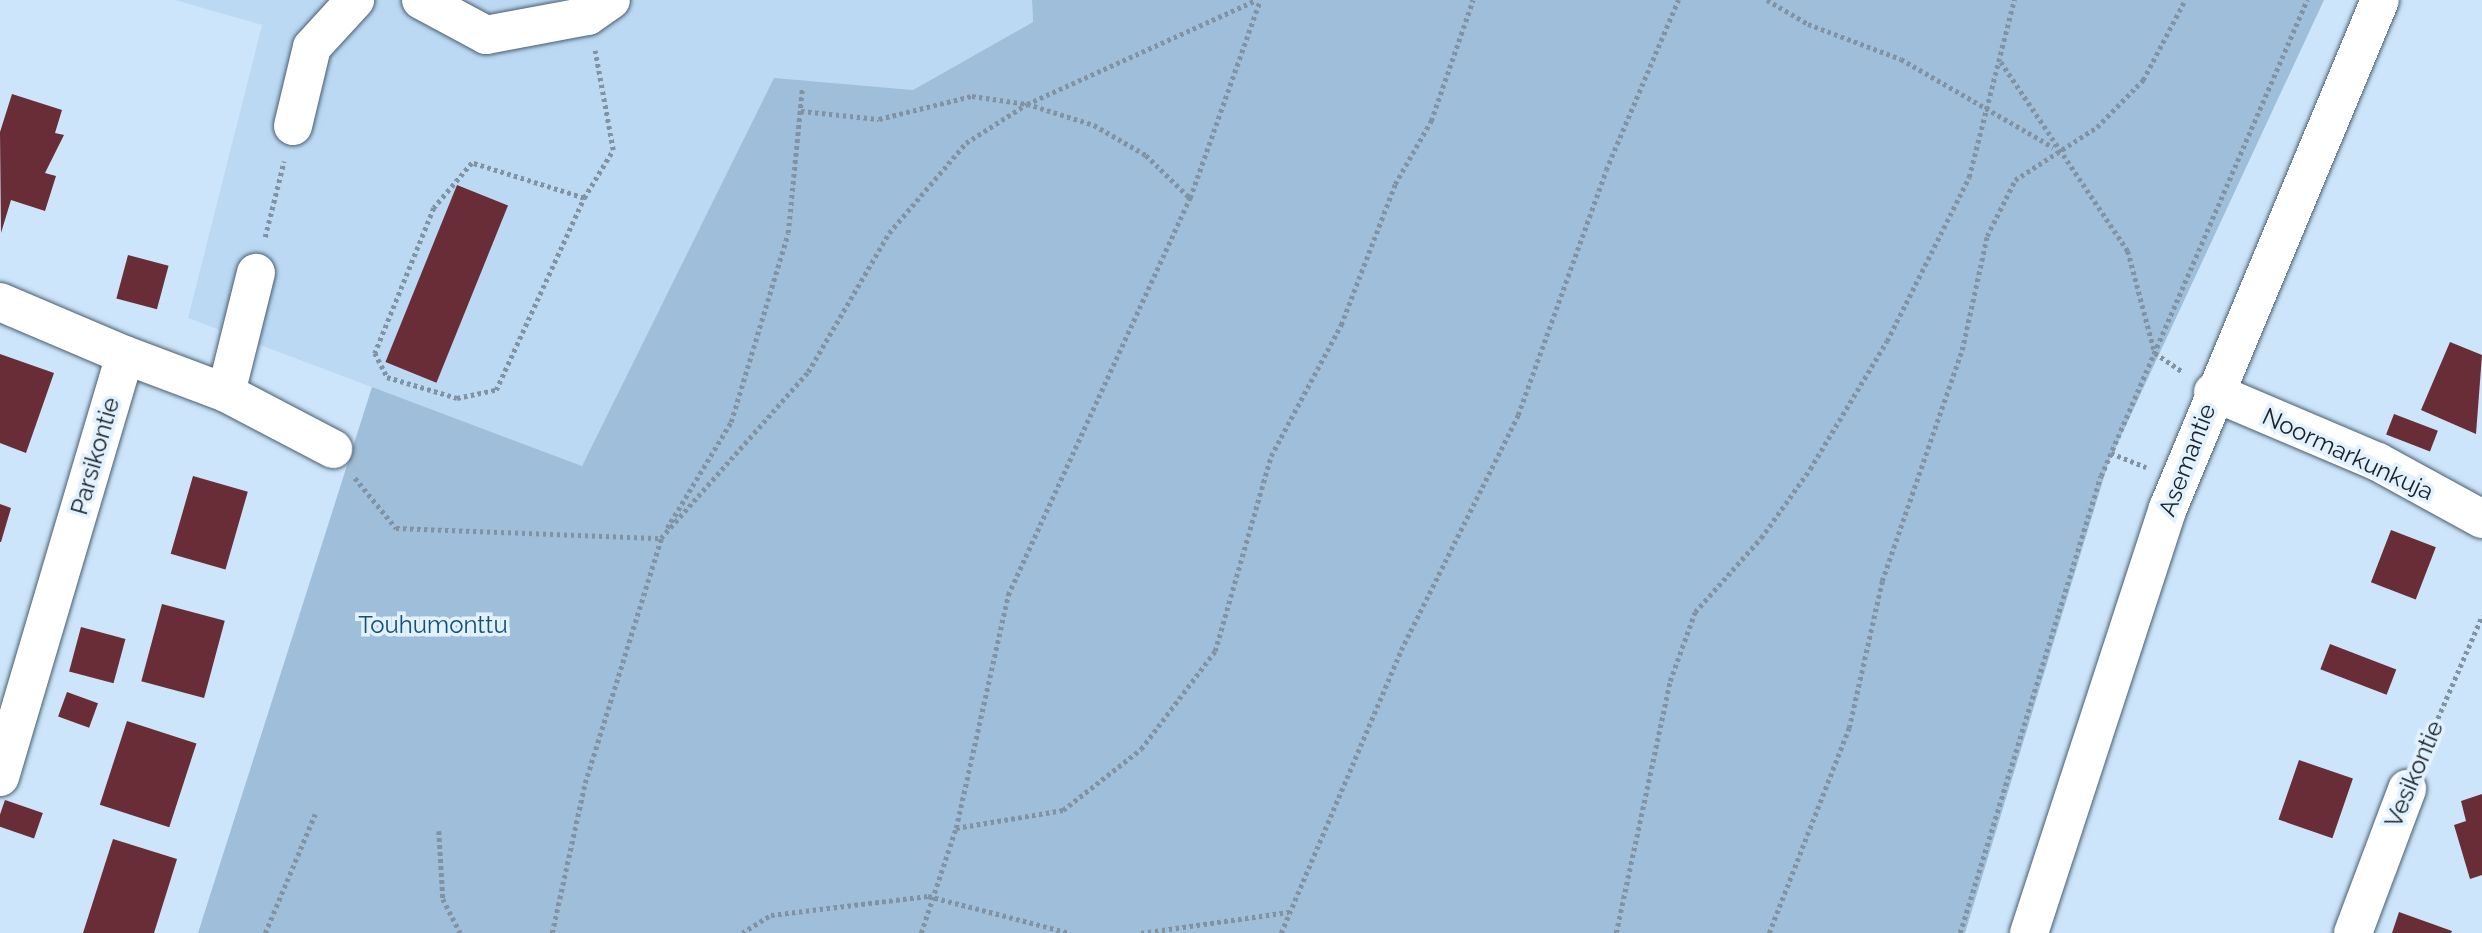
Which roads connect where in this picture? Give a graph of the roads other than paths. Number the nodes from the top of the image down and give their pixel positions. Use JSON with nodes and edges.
{"nodes":[{"id":1,"x":355,"y":0,"type":"edge"},
{"id":2,"x":421,"y":0,"type":"edge"},
{"id":3,"x":2380,"y":0,"type":"edge"},
{"id":4,"x":599,"y":8,"type":"edge"},
{"id":5,"x":293,"y":126,"type":"road end"},
{"id":6,"x":256,"y":273,"type":"road end"},
{"id":7,"x":0,"y":302,"type":"edge"},
{"id":8,"x":125,"y":355,"type":"junction"},
{"id":9,"x":2213,"y":392,"type":"junction"},
{"id":10,"x":226,"y":393,"type":"junction"},
{"id":11,"x":333,"y":450,"type":"road end"},
{"id":12,"x":2482,"y":519,"type":"edge"},
{"id":13,"x":0,"y":777,"type":"edge"},
{"id":14,"x":2407,"y":789,"type":"road end"},
{"id":15,"x":2029,"y":933,"type":"edge"},
{"id":16,"x":2353,"y":933,"type":"edge"}],
"edges":[{"from":1,"to":5,"type":"street"},
{"from":2,"to":4,"type":"street"},
{"from":3,"to":9,"type":"street","name":"Asemantie"},
{"from":6,"to":10,"type":"street"},
{"from":7,"to":8,"type":"street"},
{"from":8,"to":10,"type":"street"},
{"from":8,"to":13,"type":"street","name":"Parsikontie"},
{"from":9,"to":12,"type":"street","name":"Noormarkunkuja"},
{"from":9,"to":15,"type":"street","name":"Asemantie"},
{"from":10,"to":11,"type":"street"},
{"from":14,"to":16,"type":"street","name":"Vesikontie"}]}
